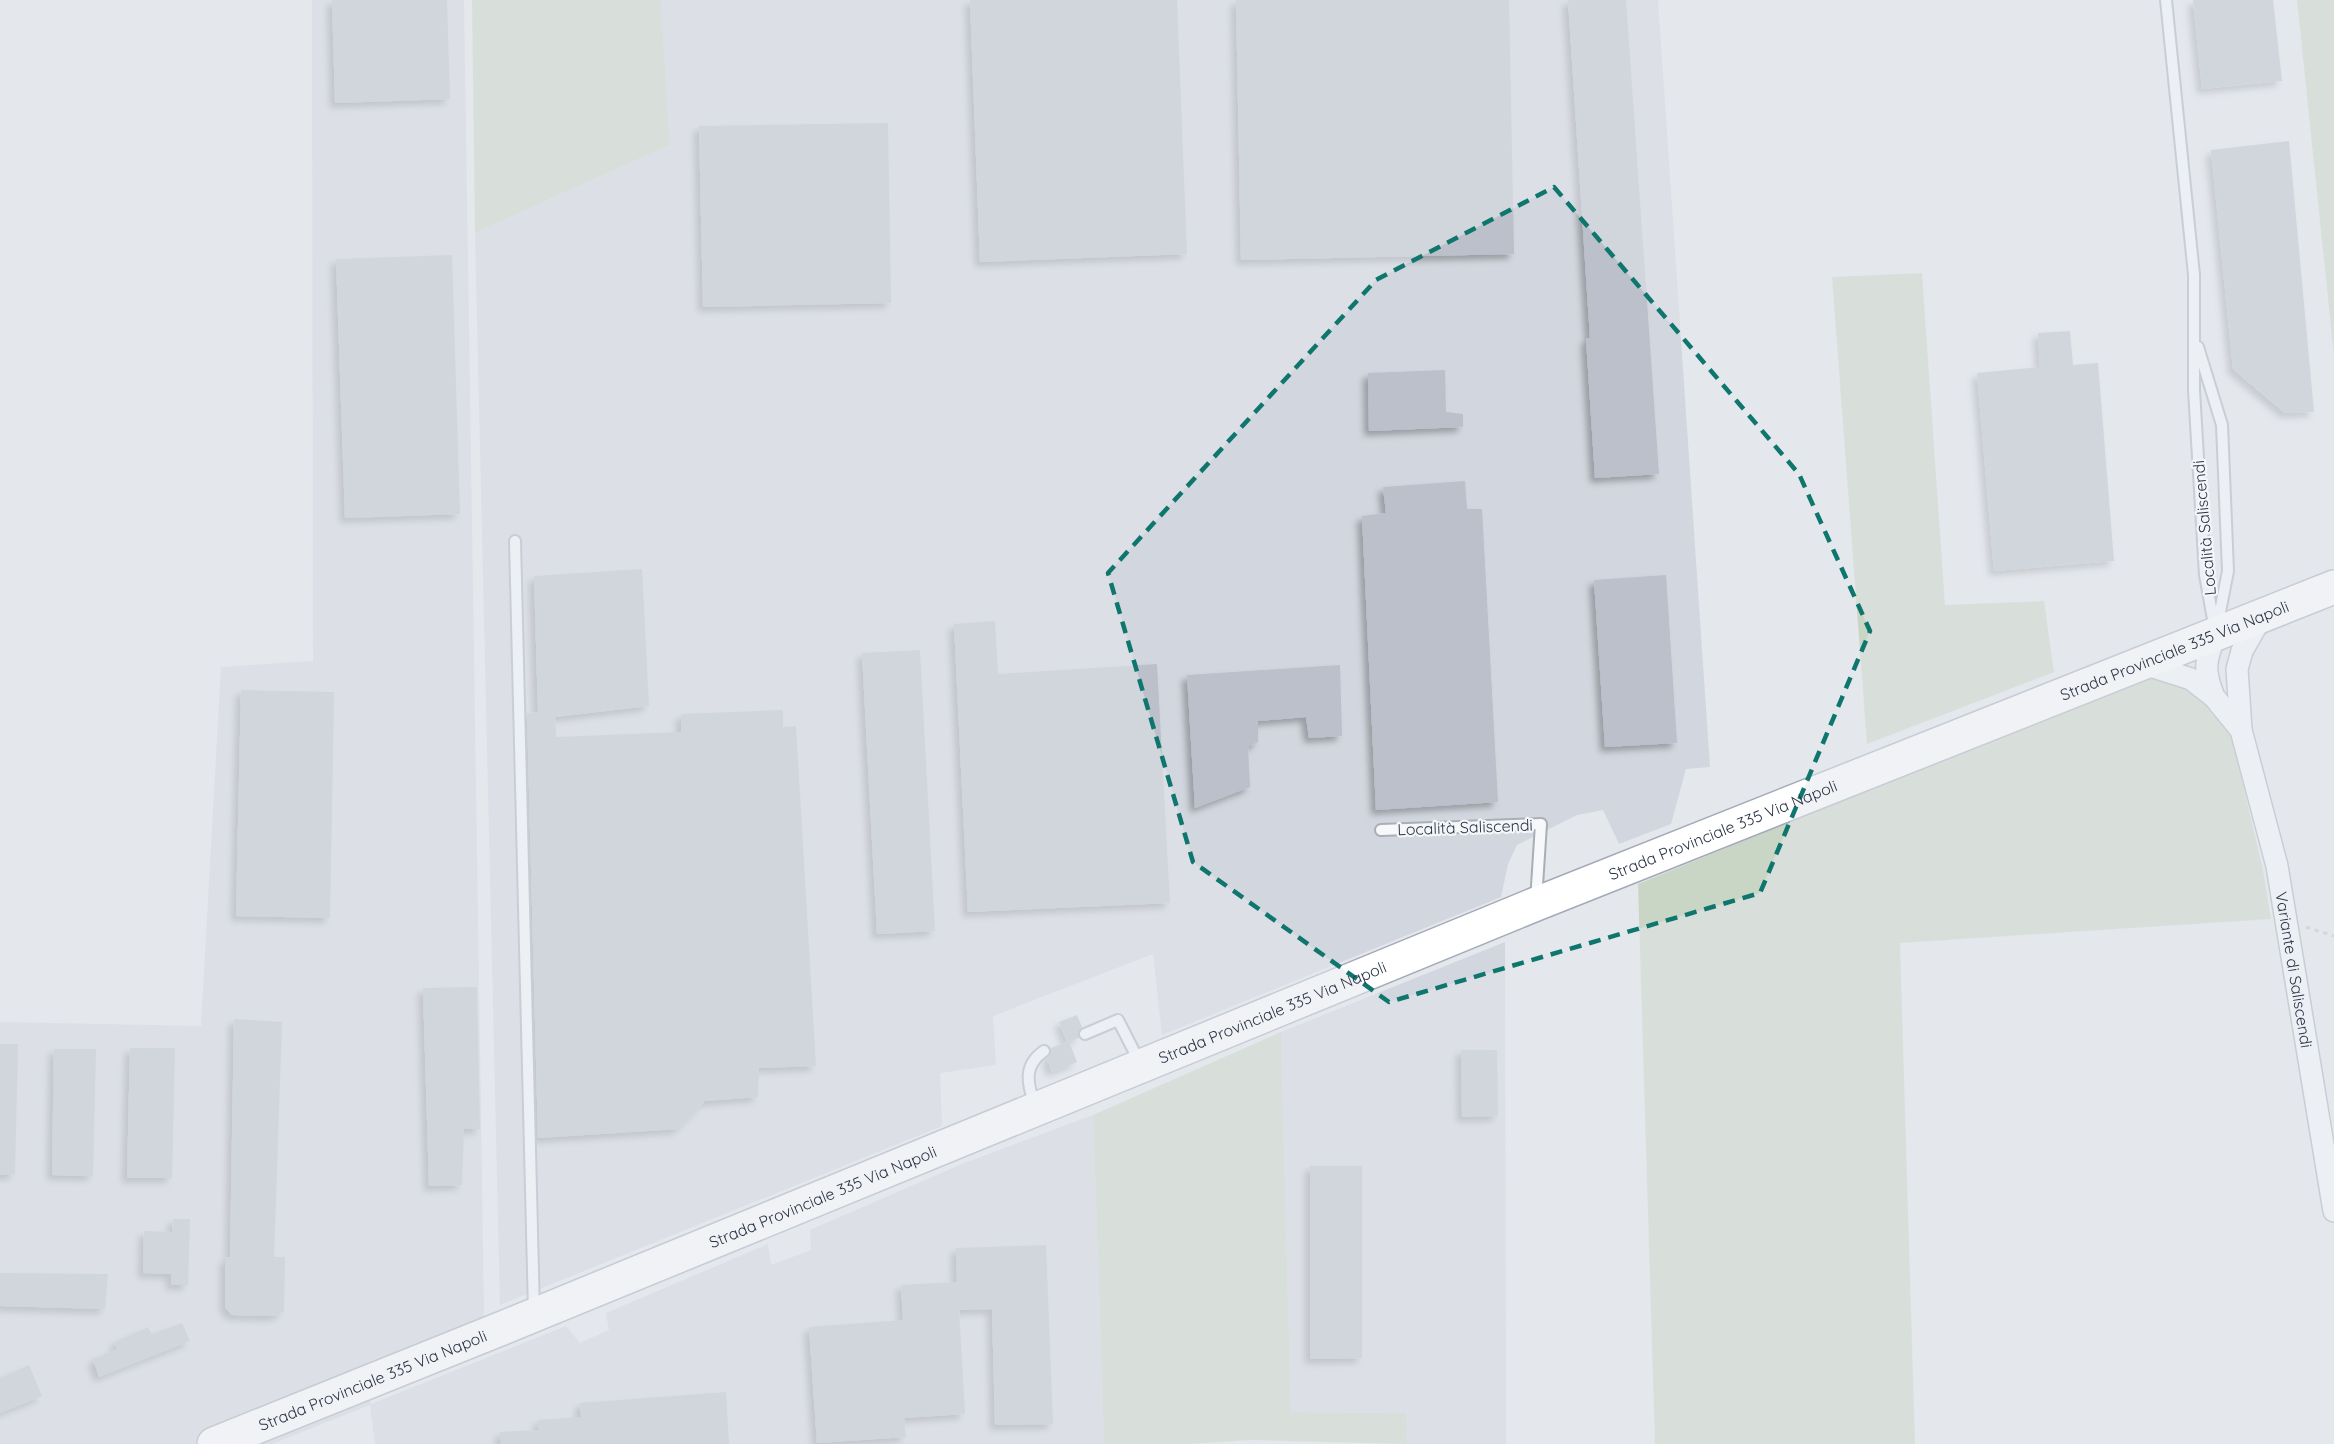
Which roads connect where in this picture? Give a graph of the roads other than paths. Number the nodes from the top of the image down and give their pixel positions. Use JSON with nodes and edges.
{"nodes":[{"id":1,"x":2166,"y":0,"type":"edge"},
{"id":2,"x":2196,"y":338,"type":"junction"},
{"id":3,"x":515,"y":541,"type":"dead end"},
{"id":4,"x":2334,"y":587,"type":"edge"},
{"id":5,"x":2262,"y":615,"type":"junction"},
{"id":6,"x":2216,"y":634,"type":"junction"},
{"id":7,"x":2141,"y":663,"type":"junction"},
{"id":8,"x":2237,"y":687,"type":"junction"},
{"id":9,"x":2214,"y":697,"type":"junction"},
{"id":10,"x":2241,"y":730,"type":"junction"},
{"id":11,"x":1381,"y":831,"type":"dead end"},
{"id":12,"x":1536,"y":904,"type":"junction"},
{"id":13,"x":1085,"y":1034,"type":"dead end"},
{"id":14,"x":1044,"y":1051,"type":"dead end"},
{"id":15,"x":1142,"y":1066,"type":"junction"},
{"id":16,"x":1036,"y":1109,"type":"junction"},
{"id":17,"x":2334,"y":1211,"type":"edge"},
{"id":18,"x":534,"y":1315,"type":"junction"},
{"id":19,"x":214,"y":1444,"type":"edge"}],
"edges":[{"from":1,"to":2,"type":"lane","name":"Località Saliscendi"},
{"from":2,"to":6,"type":"lane","name":"Località Saliscendi"},
{"from":2,"to":6,"type":"lane","name":"Località Saliscendi"},
{"from":3,"to":18,"type":"lane"},
{"from":4,"to":5,"type":"main road","name":"Strada Provinciale 335 Via Napoli"},
{"from":5,"to":6,"type":"main road","name":"Strada Provinciale 335 Via Napoli"},
{"from":5,"to":8,"type":"street"},
{"from":6,"to":7,"type":"main road","name":"Strada Provinciale 335 Via Napoli"},
{"from":6,"to":8,"type":"street"},
{"from":6,"to":9,"type":"street"},
{"from":7,"to":9,"type":"street"},
{"from":7,"to":12,"type":"main road","name":"Strada Provinciale 335 Via Napoli"},
{"from":8,"to":10,"type":"street"},
{"from":9,"to":10,"type":"street"},
{"from":10,"to":17,"type":"street","name":"Variante di Saliscendi"},
{"from":11,"to":12,"type":"lane","name":"Località Saliscendi"},
{"from":12,"to":15,"type":"main road","name":"Strada Provinciale 335 Via Napoli"},
{"from":13,"to":15,"type":"lane"},
{"from":14,"to":16,"type":"lane"},
{"from":15,"to":16,"type":"main road","name":"Strada Provinciale 335 Via Napoli"},
{"from":16,"to":18,"type":"main road","name":"Strada Provinciale 335 Via Napoli"},
{"from":18,"to":19,"type":"main road","name":"Strada Provinciale 335 Via Napoli"}]}
